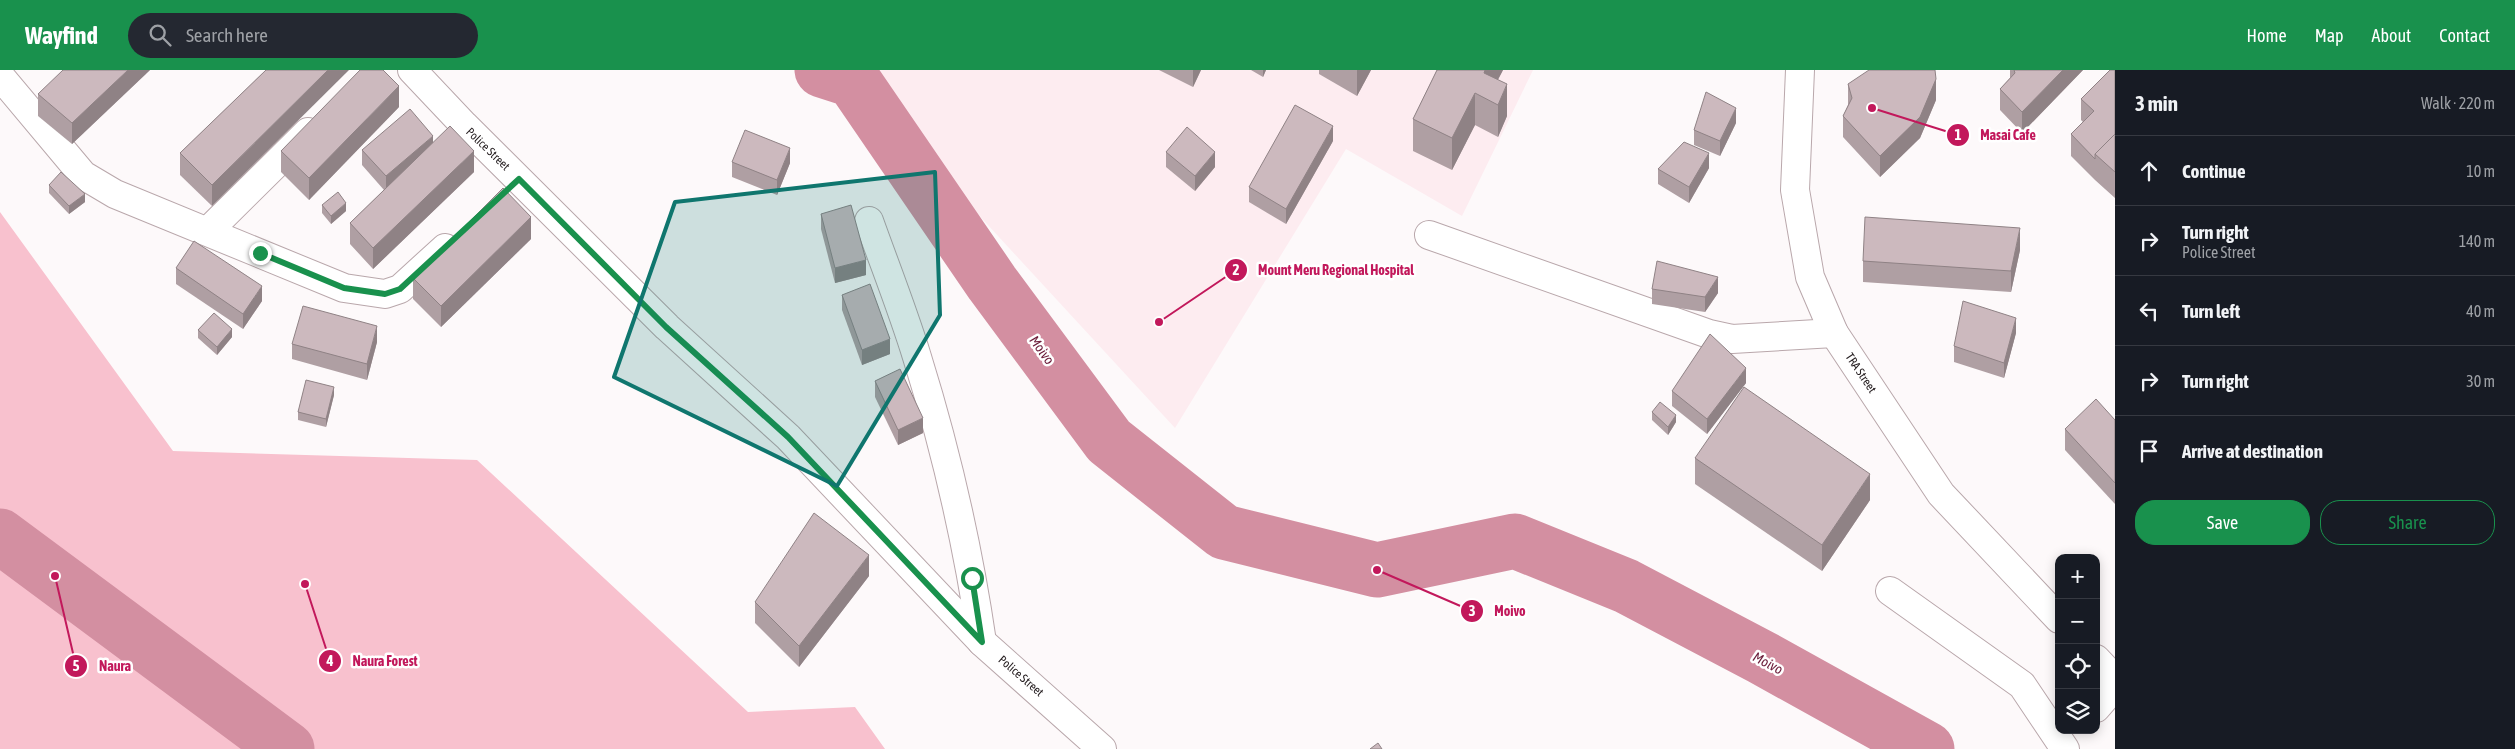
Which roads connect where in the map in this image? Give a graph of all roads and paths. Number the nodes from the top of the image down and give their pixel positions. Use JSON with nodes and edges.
{"nodes":[{"id":1,"x":412,"y":70,"type":"edge"},
{"id":2,"x":1800,"y":70,"type":"edge"},
{"id":3,"x":0,"y":76,"type":"edge"},
{"id":4,"x":328,"y":112,"type":"edge"},
{"id":5,"x":519,"y":179,"type":"junction"},
{"id":6,"x":498,"y":198,"type":"edge"},
{"id":7,"x":869,"y":221,"type":"dead end"},
{"id":8,"x":208,"y":231,"type":"junction"},
{"id":9,"x":463,"y":231,"type":"edge"},
{"id":10,"x":1428,"y":235,"type":"dead end"},
{"id":11,"x":1834,"y":333,"type":"junction"},
{"id":12,"x":1890,"y":591,"type":"dead end"},
{"id":13,"x":2055,"y":615,"type":"edge"},
{"id":14,"x":982,"y":642,"type":"junction"},
{"id":15,"x":2100,"y":663,"type":"edge"},
{"id":16,"x":2115,"y":679,"type":"edge"},
{"id":17,"x":2115,"y":686,"type":"edge"},
{"id":18,"x":2100,"y":703,"type":"edge"},
{"id":19,"x":2069,"y":742,"type":"edge"},
{"id":20,"x":1102,"y":749,"type":"edge"}],
"edges":[{"from":1,"to":5,"type":"street","name":"Police Street"},
{"from":2,"to":11,"type":"street","name":"TRA Street"},
{"from":3,"to":8,"type":"street"},
{"from":4,"to":8,"type":"street"},
{"from":5,"to":6,"type":"street"},
{"from":5,"to":14,"type":"street","name":"Police Street"},
{"from":7,"to":14,"type":"street"},
{"from":8,"to":9,"type":"street"},
{"from":10,"to":11,"type":"street"},
{"from":11,"to":13,"type":"street","name":"TRA Street"},
{"from":12,"to":19,"type":"street"},
{"from":14,"to":20,"type":"street","name":"Police Street"},
{"from":15,"to":16,"type":"street"},
{"from":17,"to":18,"type":"street"}]}
